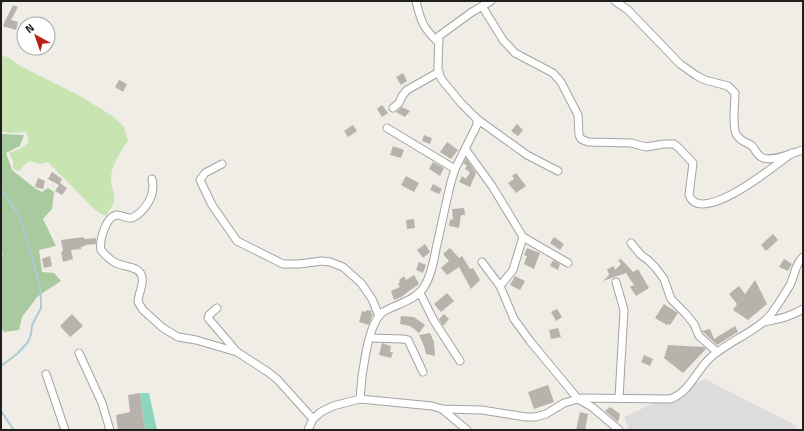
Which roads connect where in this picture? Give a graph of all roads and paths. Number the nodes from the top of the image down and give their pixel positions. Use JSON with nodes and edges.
{"nodes":[{"id":1,"x":416,"y":1,"type":"edge"},
{"id":2,"x":491,"y":1,"type":"edge"},
{"id":3,"x":615,"y":1,"type":"edge"},
{"id":4,"x":482,"y":6,"type":"junction"},
{"id":5,"x":439,"y":43,"type":"junction"},
{"id":6,"x":439,"y":72,"type":"junction"},
{"id":7,"x":393,"y":108,"type":"dead end"},
{"id":8,"x":477,"y":119,"type":"junction"},
{"id":9,"x":387,"y":128,"type":"dead end"},
{"id":10,"x":466,"y":150,"type":"junction"},
{"id":11,"x":803,"y":150,"type":"edge"},
{"id":12,"x":792,"y":153,"type":"junction"},
{"id":13,"x":222,"y":164,"type":"dead end"},
{"id":14,"x":455,"y":169,"type":"junction"},
{"id":15,"x":558,"y":171,"type":"dead end"},
{"id":16,"x":152,"y":179,"type":"dead end"},
{"id":17,"x":522,"y":237,"type":"junction"},
{"id":18,"x":631,"y":243,"type":"dead end"},
{"id":19,"x":803,"y":257,"type":"edge"},
{"id":20,"x":482,"y":262,"type":"dead end"},
{"id":21,"x":568,"y":263,"type":"dead end"},
{"id":22,"x":616,"y":282,"type":"dead end"},
{"id":23,"x":500,"y":286,"type":"junction"},
{"id":24,"x":420,"y":292,"type":"junction"},
{"id":25,"x":218,"y":308,"type":"dead end"},
{"id":26,"x":803,"y":309,"type":"edge"},
{"id":27,"x":379,"y":316,"type":"junction"},
{"id":28,"x":762,"y":322,"type":"junction"},
{"id":29,"x":370,"y":338,"type":"junction"},
{"id":30,"x":237,"y":352,"type":"junction"},
{"id":31,"x":717,"y":352,"type":"junction"},
{"id":32,"x":79,"y":353,"type":"dead end"},
{"id":33,"x":460,"y":361,"type":"dead end"},
{"id":34,"x":423,"y":372,"type":"dead end"},
{"id":35,"x":46,"y":374,"type":"dead end"},
{"id":36,"x":619,"y":398,"type":"junction"},
{"id":37,"x":360,"y":399,"type":"junction"},
{"id":38,"x":578,"y":399,"type":"junction"},
{"id":39,"x":442,"y":409,"type":"junction"},
{"id":40,"x":313,"y":419,"type":"junction"},
{"id":41,"x":65,"y":430,"type":"edge"},
{"id":42,"x":110,"y":430,"type":"edge"},
{"id":43,"x":308,"y":430,"type":"edge"},
{"id":44,"x":467,"y":430,"type":"edge"},
{"id":45,"x":619,"y":430,"type":"edge"}],
"edges":[{"from":1,"to":5,"type":"street"},
{"from":2,"to":4,"type":"street"},
{"from":3,"to":12,"type":"street"},
{"from":4,"to":5,"type":"street"},
{"from":4,"to":12,"type":"street"},
{"from":5,"to":6,"type":"street"},
{"from":6,"to":7,"type":"street"},
{"from":6,"to":8,"type":"street"},
{"from":8,"to":10,"type":"street"},
{"from":8,"to":15,"type":"street"},
{"from":9,"to":14,"type":"street"},
{"from":10,"to":14,"type":"street"},
{"from":10,"to":17,"type":"street"},
{"from":11,"to":12,"type":"street"},
{"from":13,"to":27,"type":"street"},
{"from":14,"to":24,"type":"street"},
{"from":16,"to":30,"type":"street"},
{"from":17,"to":21,"type":"street"},
{"from":17,"to":23,"type":"street"},
{"from":18,"to":31,"type":"street"},
{"from":19,"to":28,"type":"street"},
{"from":20,"to":23,"type":"street"},
{"from":22,"to":36,"type":"street"},
{"from":23,"to":38,"type":"street"},
{"from":24,"to":27,"type":"street"},
{"from":24,"to":33,"type":"street"},
{"from":25,"to":30,"type":"street"},
{"from":26,"to":28,"type":"street"},
{"from":27,"to":29,"type":"street"},
{"from":28,"to":31,"type":"street"},
{"from":29,"to":34,"type":"street"},
{"from":29,"to":37,"type":"street"},
{"from":30,"to":40,"type":"street"},
{"from":31,"to":36,"type":"street"},
{"from":32,"to":42,"type":"street"},
{"from":35,"to":41,"type":"street"},
{"from":36,"to":38,"type":"street"},
{"from":37,"to":39,"type":"street"},
{"from":37,"to":40,"type":"street"},
{"from":38,"to":39,"type":"street"},
{"from":38,"to":45,"type":"street"},
{"from":39,"to":44,"type":"street"},
{"from":40,"to":43,"type":"street"}]}
